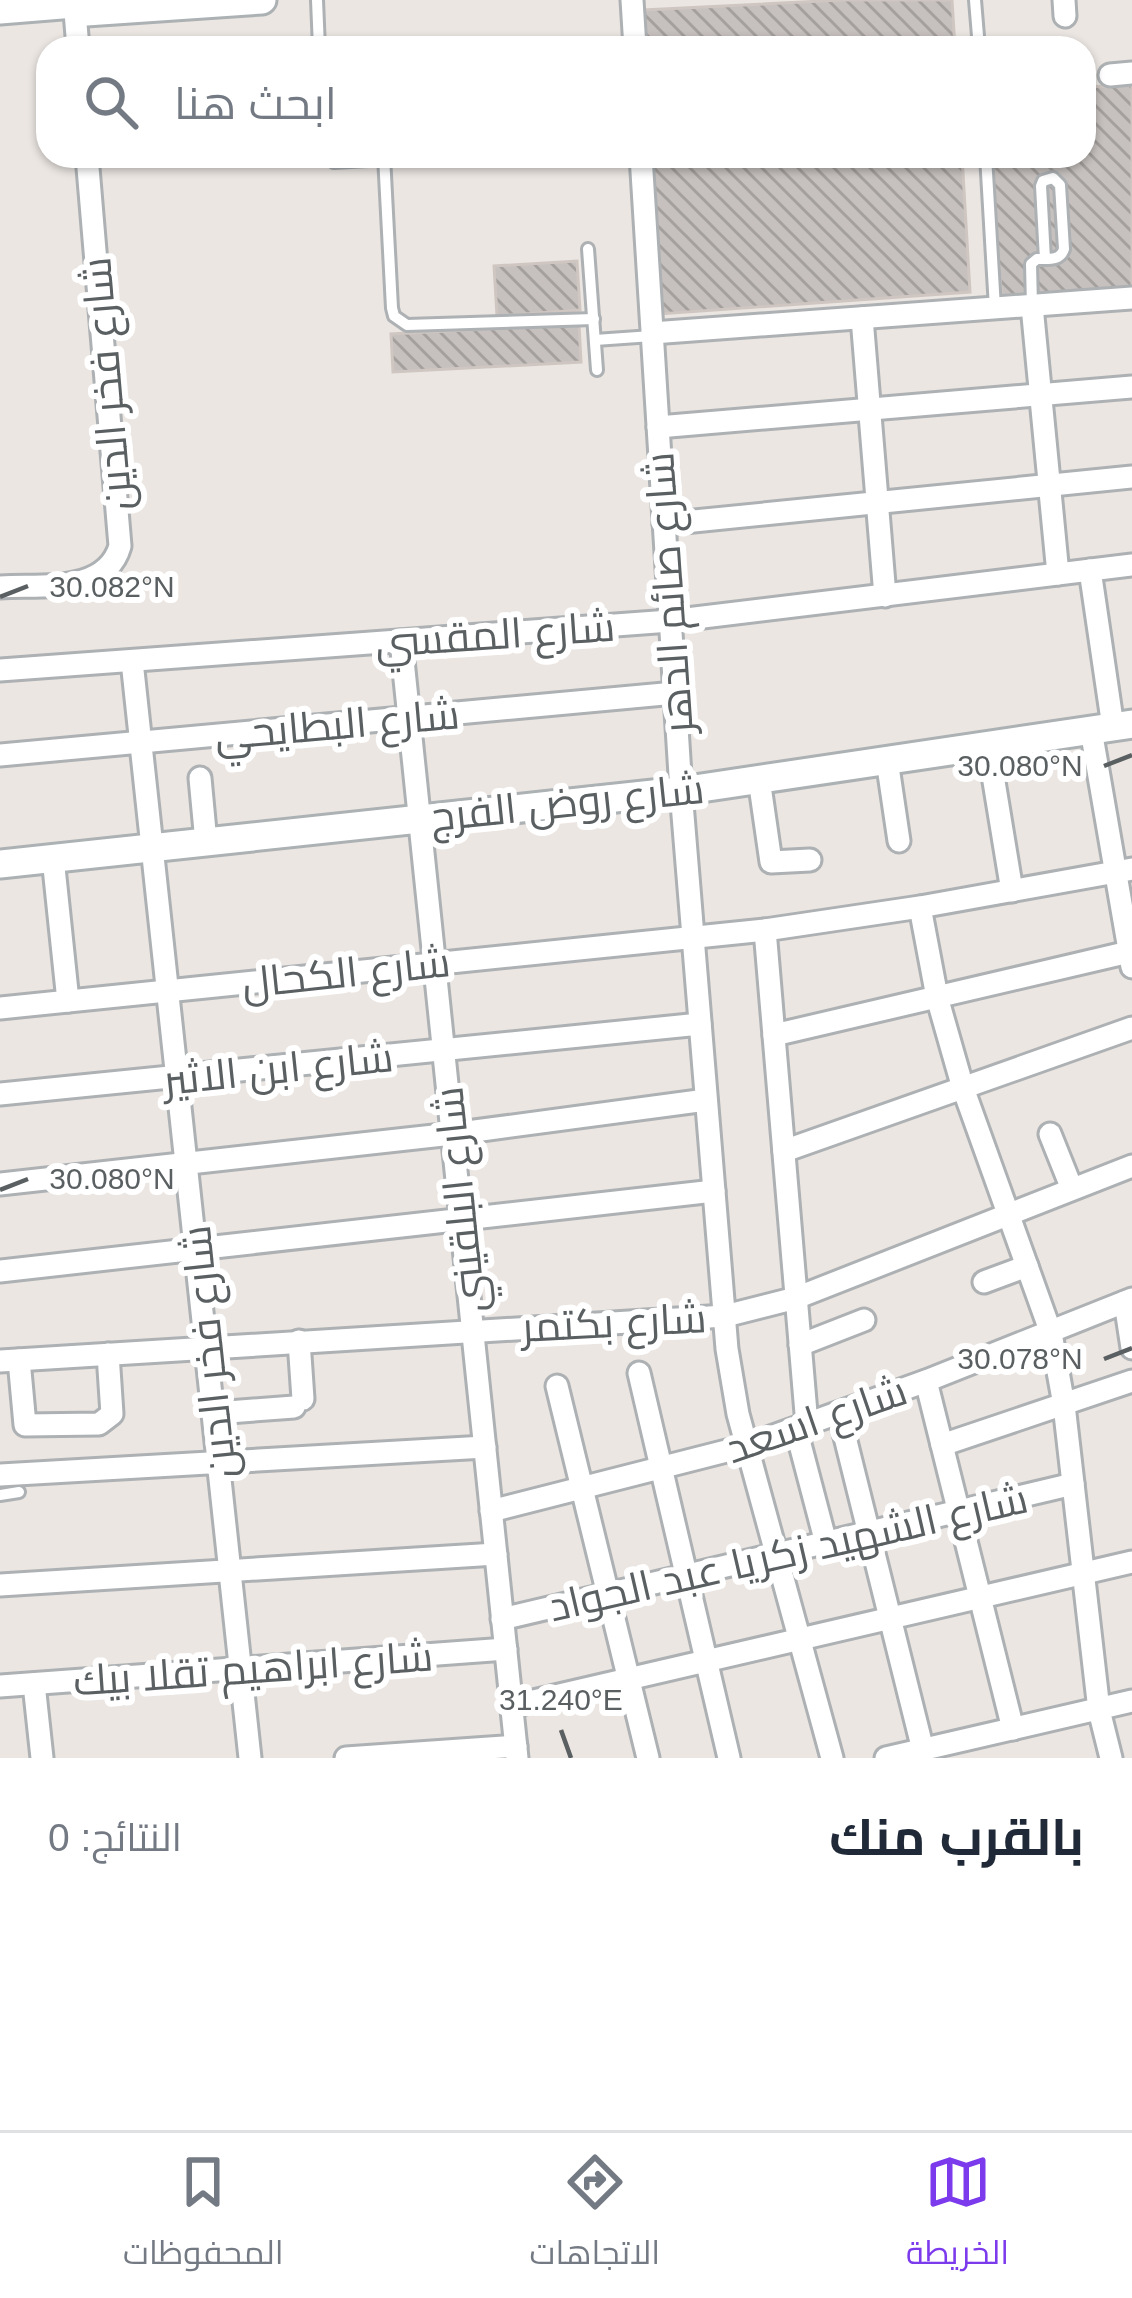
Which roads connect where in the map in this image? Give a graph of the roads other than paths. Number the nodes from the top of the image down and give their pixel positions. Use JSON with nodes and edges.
{"nodes":[{"id":1,"x":262,"y":0,"type":"edge"},
{"id":2,"x":316,"y":0,"type":"edge"},
{"id":3,"x":632,"y":0,"type":"edge"},
{"id":4,"x":975,"y":0,"type":"edge"},
{"id":5,"x":210,"y":2,"type":"edge"},
{"id":6,"x":0,"y":10,"type":"edge"},
{"id":7,"x":78,"y":17,"type":"edge"},
{"id":8,"x":0,"y":27,"type":"edge"},
{"id":9,"x":318,"y":36,"type":"edge"},
{"id":10,"x":634,"y":36,"type":"edge"},
{"id":11,"x":978,"y":36,"type":"edge"},
{"id":12,"x":88,"y":168,"type":"edge"},
{"id":13,"x":385,"y":168,"type":"edge"},
{"id":14,"x":642,"y":168,"type":"edge"},
{"id":15,"x":987,"y":168,"type":"edge"},
{"id":16,"x":588,"y":249,"type":"dead end"},
{"id":17,"x":1045,"y":259,"type":"junction"},
{"id":18,"x":1132,"y":298,"type":"edge"},
{"id":19,"x":1032,"y":306,"type":"junction"},
{"id":20,"x":995,"y":308,"type":"junction"},
{"id":21,"x":862,"y":318,"type":"junction"},
{"id":22,"x":594,"y":319,"type":"junction"},
{"id":23,"x":652,"y":334,"type":"junction"},
{"id":24,"x":596,"y":340,"type":"junction"},
{"id":25,"x":598,"y":370,"type":"dead end"},
{"id":26,"x":1132,"y":387,"type":"edge"},
{"id":27,"x":1039,"y":394,"type":"junction"},
{"id":28,"x":869,"y":410,"type":"junction"},
{"id":29,"x":658,"y":427,"type":"junction"},
{"id":30,"x":1132,"y":477,"type":"edge"},
{"id":31,"x":1049,"y":485,"type":"junction"},
{"id":32,"x":877,"y":502,"type":"junction"},
{"id":33,"x":664,"y":524,"type":"junction"},
{"id":34,"x":1132,"y":565,"type":"edge"},
{"id":35,"x":1090,"y":570,"type":"junction"},
{"id":36,"x":1058,"y":574,"type":"junction"},
{"id":37,"x":0,"y":587,"type":"edge"},
{"id":38,"x":885,"y":596,"type":"junction"},
{"id":39,"x":670,"y":621,"type":"junction"},
{"id":40,"x":401,"y":641,"type":"junction"},
{"id":41,"x":133,"y":661,"type":"junction"},
{"id":42,"x":0,"y":670,"type":"edge"},
{"id":43,"x":675,"y":693,"type":"junction"},
{"id":44,"x":409,"y":719,"type":"junction"},
{"id":45,"x":1112,"y":727,"type":"edge"},
{"id":46,"x":141,"y":740,"type":"junction"},
{"id":47,"x":988,"y":745,"type":"junction"},
{"id":48,"x":0,"y":754,"type":"edge"},
{"id":49,"x":887,"y":760,"type":"junction"},
{"id":50,"x":200,"y":778,"type":"dead end"},
{"id":51,"x":759,"y":779,"type":"junction"},
{"id":52,"x":681,"y":791,"type":"junction"},
{"id":53,"x":419,"y":819,"type":"junction"},
{"id":54,"x":899,"y":841,"type":"dead end"},
{"id":55,"x":206,"y":842,"type":"junction"},
{"id":56,"x":153,"y":848,"type":"junction"},
{"id":57,"x":53,"y":858,"type":"junction"},
{"id":58,"x":809,"y":860,"type":"dead end"},
{"id":59,"x":0,"y":864,"type":"edge"},
{"id":60,"x":1123,"y":870,"type":"edge"},
{"id":61,"x":1012,"y":891,"type":"junction"},
{"id":62,"x":920,"y":907,"type":"junction"},
{"id":63,"x":765,"y":930,"type":"junction"},
{"id":64,"x":692,"y":937,"type":"junction"},
{"id":65,"x":1130,"y":960,"type":"edge"},
{"id":66,"x":434,"y":964,"type":"junction"},
{"id":67,"x":169,"y":991,"type":"junction"},
{"id":68,"x":937,"y":997,"type":"junction"},
{"id":69,"x":68,"y":1001,"type":"junction"},
{"id":70,"x":0,"y":1008,"type":"edge"},
{"id":71,"x":700,"y":1024,"type":"junction"},
{"id":72,"x":1132,"y":1028,"type":"edge"},
{"id":73,"x":774,"y":1035,"type":"junction"},
{"id":74,"x":443,"y":1052,"type":"junction"},
{"id":75,"x":178,"y":1078,"type":"junction"},
{"id":76,"x":963,"y":1088,"type":"junction"},
{"id":77,"x":0,"y":1094,"type":"edge"},
{"id":78,"x":706,"y":1100,"type":"junction"},
{"id":79,"x":452,"y":1134,"type":"junction"},
{"id":80,"x":1050,"y":1134,"type":"dead end"},
{"id":81,"x":784,"y":1150,"type":"junction"},
{"id":82,"x":188,"y":1165,"type":"junction"},
{"id":83,"x":1132,"y":1166,"type":"edge"},
{"id":84,"x":0,"y":1184,"type":"edge"},
{"id":85,"x":1072,"y":1190,"type":"junction"},
{"id":86,"x":715,"y":1191,"type":"junction"},
{"id":87,"x":1008,"y":1215,"type":"junction"},
{"id":88,"x":461,"y":1222,"type":"junction"},
{"id":89,"x":197,"y":1249,"type":"junction"},
{"id":90,"x":1028,"y":1266,"type":"junction"},
{"id":91,"x":0,"y":1271,"type":"edge"},
{"id":92,"x":984,"y":1282,"type":"dead end"},
{"id":93,"x":796,"y":1298,"type":"junction"},
{"id":94,"x":1129,"y":1300,"type":"edge"},
{"id":95,"x":725,"y":1316,"type":"junction"},
{"id":96,"x":864,"y":1320,"type":"dead end"},
{"id":97,"x":472,"y":1330,"type":"junction"},
{"id":98,"x":1051,"y":1333,"type":"junction"},
{"id":99,"x":299,"y":1341,"type":"junction"},
{"id":100,"x":800,"y":1345,"type":"junction"},
{"id":101,"x":208,"y":1347,"type":"junction"},
{"id":102,"x":1132,"y":1348,"type":"edge"},
{"id":103,"x":108,"y":1354,"type":"junction"},
{"id":104,"x":10,"y":1360,"type":"edge"},
{"id":105,"x":639,"y":1373,"type":"dead end"},
{"id":106,"x":926,"y":1381,"type":"junction"},
{"id":107,"x":1132,"y":1382,"type":"edge"},
{"id":108,"x":557,"y":1386,"type":"dead end"},
{"id":109,"x":1064,"y":1405,"type":"junction"},
{"id":110,"x":839,"y":1413,"type":"junction"},
{"id":111,"x":214,"y":1414,"type":"junction"},
{"id":112,"x":802,"y":1427,"type":"junction"},
{"id":113,"x":942,"y":1445,"type":"junction"},
{"id":114,"x":746,"y":1446,"type":"junction"},
{"id":115,"x":485,"y":1447,"type":"junction"},
{"id":116,"x":220,"y":1463,"type":"junction"},
{"id":117,"x":663,"y":1468,"type":"junction"},
{"id":118,"x":0,"y":1475,"type":"edge"},
{"id":119,"x":1073,"y":1484,"type":"junction"},
{"id":120,"x":582,"y":1488,"type":"junction"},
{"id":121,"x":19,"y":1492,"type":"dead end"},
{"id":122,"x":0,"y":1495,"type":"edge"},
{"id":123,"x":491,"y":1511,"type":"junction"},
{"id":124,"x":958,"y":1511,"type":"junction"},
{"id":125,"x":869,"y":1532,"type":"junction"},
{"id":126,"x":826,"y":1543,"type":"junction"},
{"id":127,"x":496,"y":1555,"type":"junction"},
{"id":128,"x":776,"y":1555,"type":"junction"},
{"id":129,"x":1132,"y":1562,"type":"edge"},
{"id":130,"x":231,"y":1571,"type":"junction"},
{"id":131,"x":1084,"y":1574,"type":"junction"},
{"id":132,"x":688,"y":1575,"type":"junction"},
{"id":133,"x":0,"y":1585,"type":"edge"},
{"id":134,"x":608,"y":1594,"type":"junction"},
{"id":135,"x":980,"y":1598,"type":"junction"},
{"id":136,"x":502,"y":1619,"type":"junction"},
{"id":137,"x":890,"y":1619,"type":"junction"},
{"id":138,"x":798,"y":1640,"type":"junction"},
{"id":139,"x":506,"y":1649,"type":"junction"},
{"id":140,"x":709,"y":1661,"type":"junction"},
{"id":141,"x":241,"y":1669,"type":"junction"},
{"id":142,"x":628,"y":1679,"type":"junction"},
{"id":143,"x":34,"y":1684,"type":"junction"},
{"id":144,"x":0,"y":1685,"type":"edge"},
{"id":145,"x":1132,"y":1701,"type":"edge"},
{"id":146,"x":512,"y":1706,"type":"junction"},
{"id":147,"x":1099,"y":1710,"type":"junction"},
{"id":148,"x":1013,"y":1729,"type":"junction"},
{"id":149,"x":923,"y":1750,"type":"junction"},
{"id":150,"x":516,"y":1752,"type":"edge"},
{"id":151,"x":42,"y":1758,"type":"edge"},
{"id":152,"x":250,"y":1758,"type":"edge"},
{"id":153,"x":346,"y":1758,"type":"edge"},
{"id":154,"x":648,"y":1758,"type":"edge"},
{"id":155,"x":729,"y":1758,"type":"edge"},
{"id":156,"x":832,"y":1758,"type":"edge"},
{"id":157,"x":886,"y":1758,"type":"edge"},
{"id":158,"x":1111,"y":1758,"type":"edge"}],
"edges":[{"from":1,"to":5,"type":"street"},
{"from":2,"to":9,"type":"lane"},
{"from":3,"to":10,"type":"street"},
{"from":4,"to":11,"type":"lane"},
{"from":5,"to":7,"type":"street"},
{"from":6,"to":7,"type":"street"},
{"from":7,"to":8,"type":"street"},
{"from":12,"to":37,"type":"street","name":"شارع فخر الدين"},
{"from":13,"to":22,"type":"lane"},
{"from":14,"to":23,"type":"street","name":"شارع صائم الدهر"},
{"from":15,"to":20,"type":"lane"},
{"from":16,"to":22,"type":"lane"},
{"from":17,"to":17,"type":"lane"},
{"from":17,"to":19,"type":"lane"},
{"from":18,"to":19,"type":"street"},
{"from":19,"to":20,"type":"street"},
{"from":19,"to":27,"type":"street"},
{"from":20,"to":21,"type":"street"},
{"from":21,"to":23,"type":"street"},
{"from":21,"to":28,"type":"street"},
{"from":22,"to":24,"type":"lane"},
{"from":23,"to":24,"type":"lane"},
{"from":23,"to":29,"type":"street","name":"شارع صائم الدهر"},
{"from":24,"to":25,"type":"lane"},
{"from":26,"to":27,"type":"street"},
{"from":27,"to":28,"type":"street"},
{"from":27,"to":31,"type":"street"},
{"from":28,"to":29,"type":"street"},
{"from":28,"to":32,"type":"street"},
{"from":29,"to":33,"type":"street","name":"شارع صائم الدهر"},
{"from":30,"to":31,"type":"street"},
{"from":31,"to":32,"type":"street"},
{"from":31,"to":36,"type":"street"},
{"from":32,"to":33,"type":"street"},
{"from":32,"to":38,"type":"street"},
{"from":33,"to":39,"type":"street","name":"شارع صائم الدهر"},
{"from":34,"to":35,"type":"street","name":"شارع المقسي"},
{"from":35,"to":36,"type":"street","name":"شارع المقسي"},
{"from":35,"to":45,"type":"street"},
{"from":36,"to":38,"type":"street","name":"شارع المقسي"},
{"from":38,"to":39,"type":"street","name":"شارع المقسي"},
{"from":39,"to":40,"type":"street","name":"شارع المقسي"},
{"from":39,"to":43,"type":"street","name":"شارع صائم الدهر"},
{"from":40,"to":41,"type":"street","name":"شارع المقسي"},
{"from":40,"to":44,"type":"street","name":"شارع البلقيني"},
{"from":41,"to":42,"type":"street","name":"شارع المقسي"},
{"from":41,"to":46,"type":"street","name":"شارع فخر الدين"},
{"from":43,"to":44,"type":"street","name":"شارع البطايحي"},
{"from":43,"to":52,"type":"street","name":"شارع صائم الدهر"},
{"from":44,"to":46,"type":"street","name":"شارع البطايحي"},
{"from":44,"to":53,"type":"street","name":"شارع البلقيني"},
{"from":45,"to":47,"type":"street","name":"شارع روض الفرج"},
{"from":45,"to":60,"type":"street"},
{"from":46,"to":48,"type":"street","name":"شارع البطايحي"},
{"from":46,"to":56,"type":"street","name":"شارع فخر الدين"},
{"from":47,"to":49,"type":"street","name":"شارع روض الفرج"},
{"from":47,"to":61,"type":"street"},
{"from":49,"to":51,"type":"street","name":"شارع روض الفرج"},
{"from":49,"to":54,"type":"street"},
{"from":50,"to":55,"type":"street"},
{"from":51,"to":52,"type":"street","name":"شارع روض الفرج"},
{"from":51,"to":58,"type":"street"},
{"from":52,"to":53,"type":"street","name":"شارع روض الفرج"},
{"from":52,"to":64,"type":"street","name":"شارع صائم الدهر"},
{"from":53,"to":55,"type":"street","name":"شارع روض الفرج"},
{"from":53,"to":66,"type":"street","name":"شارع البلقيني"},
{"from":55,"to":56,"type":"street","name":"شارع روض الفرج"},
{"from":56,"to":57,"type":"street","name":"شارع روض الفرج"},
{"from":56,"to":67,"type":"street","name":"شارع فخر الدين"},
{"from":57,"to":59,"type":"street","name":"شارع روض الفرج"},
{"from":57,"to":69,"type":"street"},
{"from":60,"to":61,"type":"street","name":"شارع الكحال"},
{"from":60,"to":65,"type":"street"},
{"from":61,"to":62,"type":"street","name":"شارع الكحال"},
{"from":62,"to":63,"type":"street","name":"شارع الكحال"},
{"from":62,"to":68,"type":"street"},
{"from":63,"to":64,"type":"street","name":"شارع الكحال"},
{"from":63,"to":73,"type":"street"},
{"from":64,"to":66,"type":"street","name":"شارع الكحال"},
{"from":64,"to":71,"type":"street","name":"شارع صائم الدهر"},
{"from":65,"to":68,"type":"street"},
{"from":66,"to":67,"type":"street","name":"شارع الكحال"},
{"from":66,"to":74,"type":"street","name":"شارع البلقيني"},
{"from":67,"to":69,"type":"street","name":"شارع الكحال"},
{"from":67,"to":75,"type":"street","name":"شارع فخر الدين"},
{"from":68,"to":73,"type":"street"},
{"from":68,"to":76,"type":"street"},
{"from":69,"to":70,"type":"street","name":"شارع الكحال"},
{"from":71,"to":74,"type":"street","name":"شارع ابن الاثير"},
{"from":71,"to":78,"type":"street","name":"شارع صائم الدهر"},
{"from":72,"to":76,"type":"street"},
{"from":73,"to":81,"type":"street"},
{"from":74,"to":75,"type":"street","name":"شارع ابن الاثير"},
{"from":74,"to":79,"type":"street","name":"شارع البلقيني"},
{"from":75,"to":77,"type":"street","name":"شارع ابن الاثير"},
{"from":75,"to":82,"type":"street","name":"شارع فخر الدين"},
{"from":76,"to":81,"type":"street"},
{"from":76,"to":87,"type":"street"},
{"from":78,"to":79,"type":"street"},
{"from":78,"to":86,"type":"street","name":"شارع صائم الدهر"},
{"from":79,"to":82,"type":"street"},
{"from":79,"to":88,"type":"street","name":"شارع البلقيني"},
{"from":80,"to":85,"type":"street"},
{"from":81,"to":93,"type":"street"},
{"from":82,"to":84,"type":"street"},
{"from":82,"to":89,"type":"street","name":"شارع فخر الدين"},
{"from":83,"to":85,"type":"street","name":"شارع بكتمر"},
{"from":85,"to":87,"type":"street","name":"شارع بكتمر"},
{"from":86,"to":88,"type":"street"},
{"from":86,"to":95,"type":"street","name":"شارع صائم الدهر"},
{"from":87,"to":90,"type":"street"},
{"from":87,"to":93,"type":"street","name":"شارع بكتمر"},
{"from":88,"to":89,"type":"street"},
{"from":88,"to":97,"type":"street","name":"شارع البلقيني"},
{"from":89,"to":91,"type":"street"},
{"from":89,"to":101,"type":"street","name":"شارع فخر الدين"},
{"from":90,"to":92,"type":"street"},
{"from":90,"to":98,"type":"street"},
{"from":93,"to":95,"type":"street","name":"شارع بكتمر"},
{"from":93,"to":100,"type":"street"},
{"from":94,"to":98,"type":"street","name":"شارع اسعد"},
{"from":94,"to":102,"type":"street"},
{"from":95,"to":97,"type":"street","name":"شارع بكتمر"},
{"from":95,"to":114,"type":"street","name":"شارع صائم الدهر"},
{"from":96,"to":100,"type":"street"},
{"from":97,"to":99,"type":"street","name":"شارع بكتمر"},
{"from":97,"to":115,"type":"street","name":"شارع البلقيني"},
{"from":98,"to":106,"type":"street","name":"شارع اسعد"},
{"from":98,"to":109,"type":"street"},
{"from":99,"to":101,"type":"street","name":"شارع بكتمر"},
{"from":99,"to":111,"type":"street"},
{"from":100,"to":112,"type":"street"},
{"from":101,"to":103,"type":"street","name":"شارع بكتمر"},
{"from":101,"to":111,"type":"street","name":"شارع فخر الدين"},
{"from":103,"to":104,"type":"street","name":"شارع بكتمر"},
{"from":103,"to":104,"type":"street"},
{"from":105,"to":117,"type":"street"},
{"from":106,"to":110,"type":"street","name":"شارع اسعد"},
{"from":106,"to":113,"type":"street"},
{"from":107,"to":109,"type":"street"},
{"from":108,"to":120,"type":"street"},
{"from":109,"to":113,"type":"street"},
{"from":109,"to":119,"type":"street"},
{"from":110,"to":112,"type":"street","name":"شارع اسعد"},
{"from":110,"to":125,"type":"street"},
{"from":111,"to":116,"type":"street","name":"شارع فخر الدين"},
{"from":112,"to":114,"type":"street","name":"شارع اسعد"},
{"from":112,"to":126,"type":"street"},
{"from":113,"to":124,"type":"street"},
{"from":114,"to":117,"type":"street","name":"شارع اسعد"},
{"from":114,"to":128,"type":"street","name":"شارع صائم الدهر"},
{"from":115,"to":116,"type":"street"},
{"from":115,"to":123,"type":"street","name":"شارع البلقيني"},
{"from":116,"to":118,"type":"street"},
{"from":116,"to":130,"type":"street","name":"شارع فخر الدين"},
{"from":117,"to":120,"type":"street","name":"شارع اسعد"},
{"from":117,"to":132,"type":"street"},
{"from":119,"to":124,"type":"street","name":"شارع الشهيد زكريا عبد الجواد"},
{"from":119,"to":131,"type":"street"},
{"from":120,"to":123,"type":"street","name":"شارع اسعد"},
{"from":120,"to":134,"type":"street"},
{"from":121,"to":122,"type":"lane"},
{"from":123,"to":127,"type":"street","name":"شارع البلقيني"},
{"from":124,"to":125,"type":"street","name":"شارع الشهيد زكريا عبد الجواد"},
{"from":124,"to":135,"type":"street"},
{"from":125,"to":126,"type":"street","name":"شارع الشهيد زكريا عبد الجواد"},
{"from":125,"to":137,"type":"street"},
{"from":126,"to":128,"type":"street","name":"شارع الشهيد زكريا عبد الجواد"},
{"from":127,"to":130,"type":"street"},
{"from":127,"to":136,"type":"street","name":"شارع البلقيني"},
{"from":128,"to":132,"type":"street","name":"شارع الشهيد زكريا عبد الجواد"},
{"from":128,"to":138,"type":"street","name":"شارع صائم الدهر"},
{"from":129,"to":131,"type":"street"},
{"from":130,"to":133,"type":"street"},
{"from":130,"to":141,"type":"street","name":"شارع فخر الدين"},
{"from":131,"to":135,"type":"street"},
{"from":131,"to":147,"type":"street"},
{"from":132,"to":134,"type":"street","name":"شارع الشهيد زكريا عبد الجواد"},
{"from":132,"to":140,"type":"street"},
{"from":134,"to":136,"type":"street","name":"شارع الشهيد زكريا عبد الجواد"},
{"from":134,"to":142,"type":"street"},
{"from":135,"to":137,"type":"street"},
{"from":135,"to":148,"type":"street"},
{"from":136,"to":139,"type":"street","name":"شارع البلقيني"},
{"from":137,"to":138,"type":"street"},
{"from":137,"to":149,"type":"street"},
{"from":138,"to":140,"type":"street"},
{"from":138,"to":156,"type":"street","name":"شارع صائم الدهر"},
{"from":139,"to":141,"type":"street","name":"شارع ابراهيم تقلا بيك"},
{"from":139,"to":146,"type":"street","name":"شارع البلقيني"},
{"from":140,"to":142,"type":"street"},
{"from":140,"to":155,"type":"street"},
{"from":141,"to":143,"type":"street","name":"شارع ابراهيم تقلا بيك"},
{"from":141,"to":152,"type":"street","name":"شارع فخر الدين"},
{"from":142,"to":146,"type":"street"},
{"from":142,"to":154,"type":"street"},
{"from":143,"to":144,"type":"street","name":"شارع ابراهيم تقلا بيك"},
{"from":143,"to":151,"type":"street"},
{"from":145,"to":147,"type":"street"},
{"from":146,"to":150,"type":"street","name":"شارع البلقيني"},
{"from":147,"to":148,"type":"street"},
{"from":147,"to":158,"type":"street"},
{"from":148,"to":149,"type":"street"},
{"from":149,"to":157,"type":"street"},
{"from":150,"to":153,"type":"street"}]}
